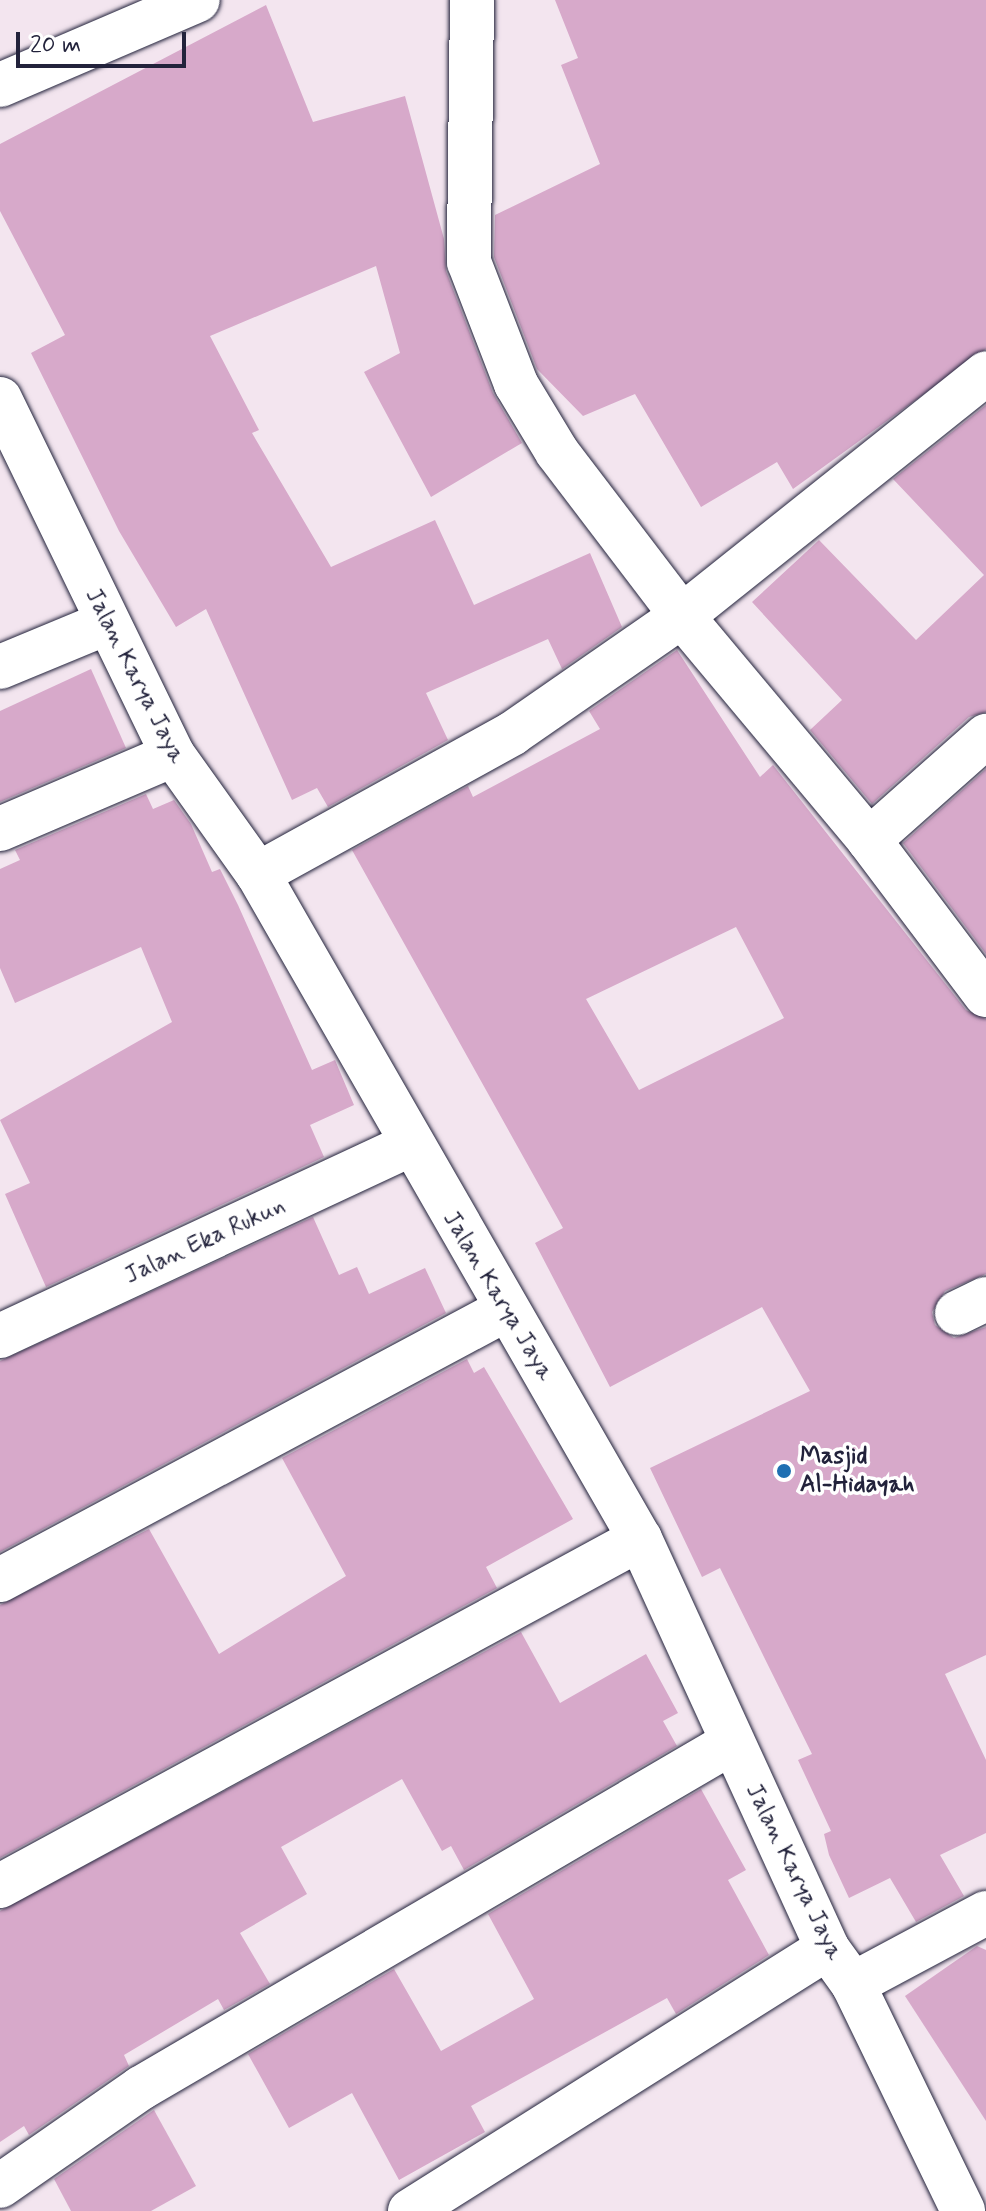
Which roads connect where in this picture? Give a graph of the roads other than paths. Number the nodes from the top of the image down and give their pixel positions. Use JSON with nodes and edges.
{"nodes":[{"id":1,"x":198,"y":0,"type":"edge"},
{"id":2,"x":472,"y":0,"type":"edge"},
{"id":3,"x":0,"y":85,"type":"edge"},
{"id":4,"x":986,"y":373,"type":"edge"},
{"id":5,"x":0,"y":399,"type":"edge"},
{"id":6,"x":682,"y":616,"type":"junction"},
{"id":7,"x":106,"y":623,"type":"junction"},
{"id":8,"x":0,"y":667,"type":"edge"},
{"id":9,"x":986,"y":736,"type":"edge"},
{"id":10,"x":173,"y":755,"type":"junction"},
{"id":11,"x":0,"y":829,"type":"edge"},
{"id":12,"x":869,"y":840,"type":"junction"},
{"id":13,"x":258,"y":874,"type":"junction"},
{"id":14,"x":986,"y":995,"type":"edge"},
{"id":15,"x":409,"y":1145,"type":"junction"},
{"id":16,"x":507,"y":1309,"type":"junction"},
{"id":17,"x":0,"y":1336,"type":"edge"},
{"id":18,"x":640,"y":1539,"type":"junction"},
{"id":19,"x":0,"y":1580,"type":"edge"},
{"id":20,"x":731,"y":1743,"type":"junction"},
{"id":21,"x":0,"y":1886,"type":"edge"},
{"id":22,"x":986,"y":1913,"type":"edge"},
{"id":23,"x":827,"y":1948,"type":"junction"},
{"id":24,"x":853,"y":1984,"type":"junction"},
{"id":25,"x":0,"y":2186,"type":"edge"},
{"id":26,"x":410,"y":2211,"type":"edge"},
{"id":27,"x":963,"y":2211,"type":"edge"}],
"edges":[{"from":1,"to":3,"type":"street"},
{"from":2,"to":6,"type":"street"},
{"from":4,"to":6,"type":"street"},
{"from":5,"to":7,"type":"street","name":"Jalan Karya Jaya"},
{"from":6,"to":12,"type":"street"},
{"from":6,"to":13,"type":"street"},
{"from":7,"to":8,"type":"street"},
{"from":7,"to":10,"type":"street","name":"Jalan Karya Jaya"},
{"from":9,"to":12,"type":"street"},
{"from":10,"to":11,"type":"street"},
{"from":10,"to":13,"type":"street","name":"Jalan Karya Jaya"},
{"from":12,"to":14,"type":"street"},
{"from":13,"to":15,"type":"street","name":"Jalan Karya Jaya"},
{"from":15,"to":16,"type":"street","name":"Jalan Karya Jaya"},
{"from":15,"to":17,"type":"street","name":"Jalan Eka Rukun"},
{"from":16,"to":18,"type":"street","name":"Jalan Karya Jaya"},
{"from":16,"to":19,"type":"street"},
{"from":18,"to":20,"type":"street","name":"Jalan Karya Jaya"},
{"from":18,"to":21,"type":"street"},
{"from":20,"to":23,"type":"street","name":"Jalan Karya Jaya"},
{"from":20,"to":25,"type":"street"},
{"from":22,"to":24,"type":"street"},
{"from":23,"to":24,"type":"street","name":"Jalan Karya Jaya"},
{"from":23,"to":26,"type":"street"},
{"from":24,"to":27,"type":"street","name":"Jalan Karya Jaya"}]}
